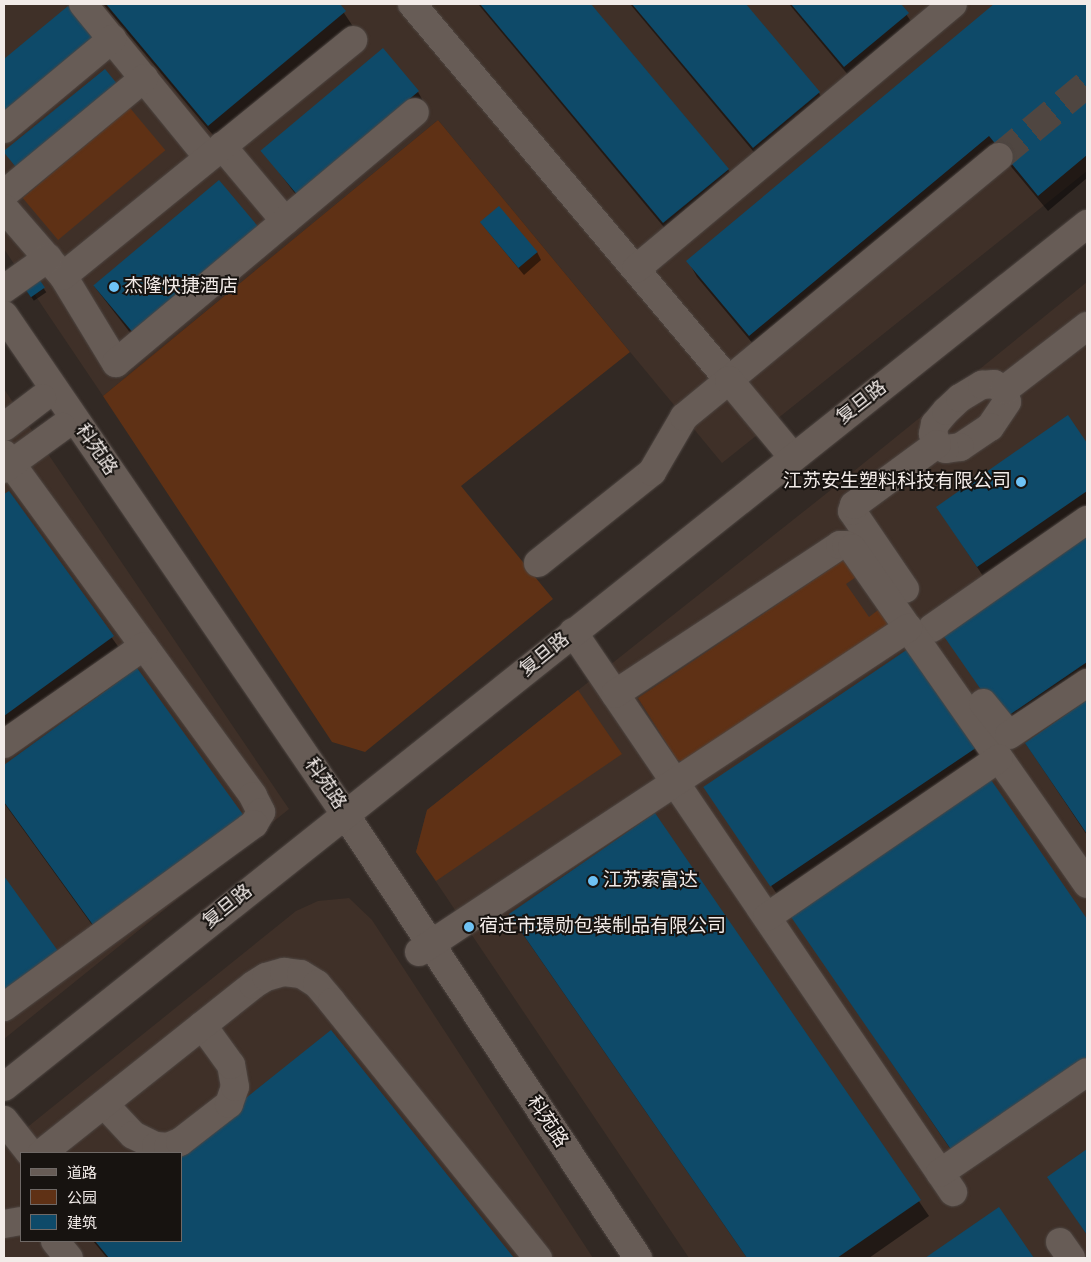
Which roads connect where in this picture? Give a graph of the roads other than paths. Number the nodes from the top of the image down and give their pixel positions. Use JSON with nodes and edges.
{"nodes":[{"id":1,"x":83,"y":4,"type":"edge"},
{"id":2,"x":412,"y":4,"type":"edge"},
{"id":3,"x":953,"y":4,"type":"edge"},
{"id":4,"x":112,"y":39,"type":"junction"},
{"id":5,"x":352,"y":40,"type":"dead end"},
{"id":6,"x":144,"y":78,"type":"junction"},
{"id":7,"x":414,"y":112,"type":"dead end"},
{"id":8,"x":4,"y":129,"type":"edge"},
{"id":9,"x":215,"y":151,"type":"junction"},
{"id":10,"x":999,"y":156,"type":"tunnel mouth"},
{"id":11,"x":4,"y":194,"type":"edge"},
{"id":12,"x":4,"y":208,"type":"edge"},
{"id":13,"x":285,"y":221,"type":"junction"},
{"id":14,"x":1085,"y":232,"type":"edge"},
{"id":15,"x":56,"y":267,"type":"junction"},
{"id":16,"x":636,"y":269,"type":"junction"},
{"id":17,"x":4,"y":289,"type":"edge"},
{"id":18,"x":4,"y":315,"type":"edge"},
{"id":19,"x":1087,"y":326,"type":"edge"},
{"id":20,"x":4,"y":343,"type":"edge"},
{"id":21,"x":729,"y":380,"type":"junction"},
{"id":22,"x":1004,"y":390,"type":"junction"},
{"id":23,"x":42,"y":398,"type":"junction"},
{"id":24,"x":4,"y":427,"type":"edge"},
{"id":25,"x":62,"y":427,"type":"junction"},
{"id":26,"x":937,"y":444,"type":"junction"},
{"id":27,"x":793,"y":457,"type":"junction"},
{"id":28,"x":6,"y":462,"type":"edge"},
{"id":29,"x":1087,"y":520,"type":"edge"},
{"id":30,"x":538,"y":563,"type":"dead end"},
{"id":31,"x":920,"y":628,"type":"junction"},
{"id":32,"x":573,"y":632,"type":"junction"},
{"id":33,"x":144,"y":646,"type":"junction"},
{"id":34,"x":1087,"y":684,"type":"edge"},
{"id":35,"x":615,"y":694,"type":"junction"},
{"id":36,"x":4,"y":744,"type":"edge"},
{"id":37,"x":999,"y":758,"type":"junction"},
{"id":38,"x":675,"y":782,"type":"junction"},
{"id":39,"x":339,"y":818,"type":"junction"},
{"id":40,"x":1087,"y":884,"type":"edge"},
{"id":41,"x":767,"y":917,"type":"junction"},
{"id":42,"x":425,"y":948,"type":"junction"},
{"id":43,"x":4,"y":1007,"type":"edge"},
{"id":44,"x":202,"y":1026,"type":"junction"},
{"id":45,"x":1087,"y":1072,"type":"edge"},
{"id":46,"x":4,"y":1087,"type":"edge"},
{"id":47,"x":104,"y":1104,"type":"junction"},
{"id":48,"x":4,"y":1120,"type":"edge"},
{"id":49,"x":29,"y":1152,"type":"edge"},
{"id":50,"x":43,"y":1152,"type":"edge"},
{"id":51,"x":20,"y":1221,"type":"edge"},
{"id":52,"x":4,"y":1224,"type":"edge"},
{"id":53,"x":56,"y":1242,"type":"edge"},
{"id":54,"x":69,"y":1258,"type":"edge"},
{"id":55,"x":538,"y":1258,"type":"edge"},
{"id":56,"x":621,"y":1258,"type":"edge"},
{"id":57,"x":638,"y":1258,"type":"edge"}],
"edges":[{"from":1,"to":4,"type":"street"},
{"from":2,"to":16,"type":"street"},
{"from":3,"to":16,"type":"street"},
{"from":4,"to":6,"type":"street"},
{"from":4,"to":8,"type":"street"},
{"from":5,"to":9,"type":"street"},
{"from":6,"to":9,"type":"street"},
{"from":6,"to":11,"type":"street"},
{"from":7,"to":13,"type":"street"},
{"from":9,"to":13,"type":"street"},
{"from":9,"to":15,"type":"street"},
{"from":10,"to":21,"type":"street"},
{"from":12,"to":15,"type":"street"},
{"from":13,"to":15,"type":"street"},
{"from":14,"to":27,"type":"street","name":"复旦路"},
{"from":15,"to":17,"type":"street"},
{"from":16,"to":21,"type":"street"},
{"from":18,"to":39,"type":"street","name":"科苑路"},
{"from":19,"to":22,"type":"street"},
{"from":20,"to":23,"type":"street","name":"科苑路"},
{"from":21,"to":27,"type":"street"},
{"from":21,"to":30,"type":"street"},
{"from":22,"to":26,"type":"street"},
{"from":22,"to":26,"type":"street"},
{"from":23,"to":24,"type":"street"},
{"from":23,"to":25,"type":"street","name":"科苑路"},
{"from":25,"to":28,"type":"street"},
{"from":25,"to":39,"type":"street","name":"科苑路"},
{"from":26,"to":31,"type":"street"},
{"from":27,"to":32,"type":"street","name":"复旦路"},
{"from":28,"to":33,"type":"street"},
{"from":29,"to":31,"type":"street"},
{"from":31,"to":34,"type":"street"},
{"from":31,"to":35,"type":"street"},
{"from":31,"to":37,"type":"street"},
{"from":31,"to":38,"type":"street"},
{"from":32,"to":35,"type":"street"},
{"from":32,"to":39,"type":"street","name":"复旦路"},
{"from":33,"to":36,"type":"street"},
{"from":33,"to":43,"type":"street"},
{"from":35,"to":38,"type":"street"},
{"from":37,"to":40,"type":"street"},
{"from":37,"to":41,"type":"street"},
{"from":38,"to":41,"type":"street"},
{"from":38,"to":42,"type":"street"},
{"from":39,"to":42,"type":"street","name":"科苑路"},
{"from":39,"to":46,"type":"street","name":"复旦路"},
{"from":41,"to":45,"type":"street"},
{"from":42,"to":56,"type":"street","name":"科苑路"},
{"from":42,"to":57,"type":"street","name":"科苑路"},
{"from":44,"to":47,"type":"street"},
{"from":44,"to":47,"type":"street"},
{"from":44,"to":55,"type":"street"},
{"from":47,"to":50,"type":"street"},
{"from":48,"to":49,"type":"street"},
{"from":51,"to":52,"type":"street"},
{"from":53,"to":54,"type":"street"}]}
